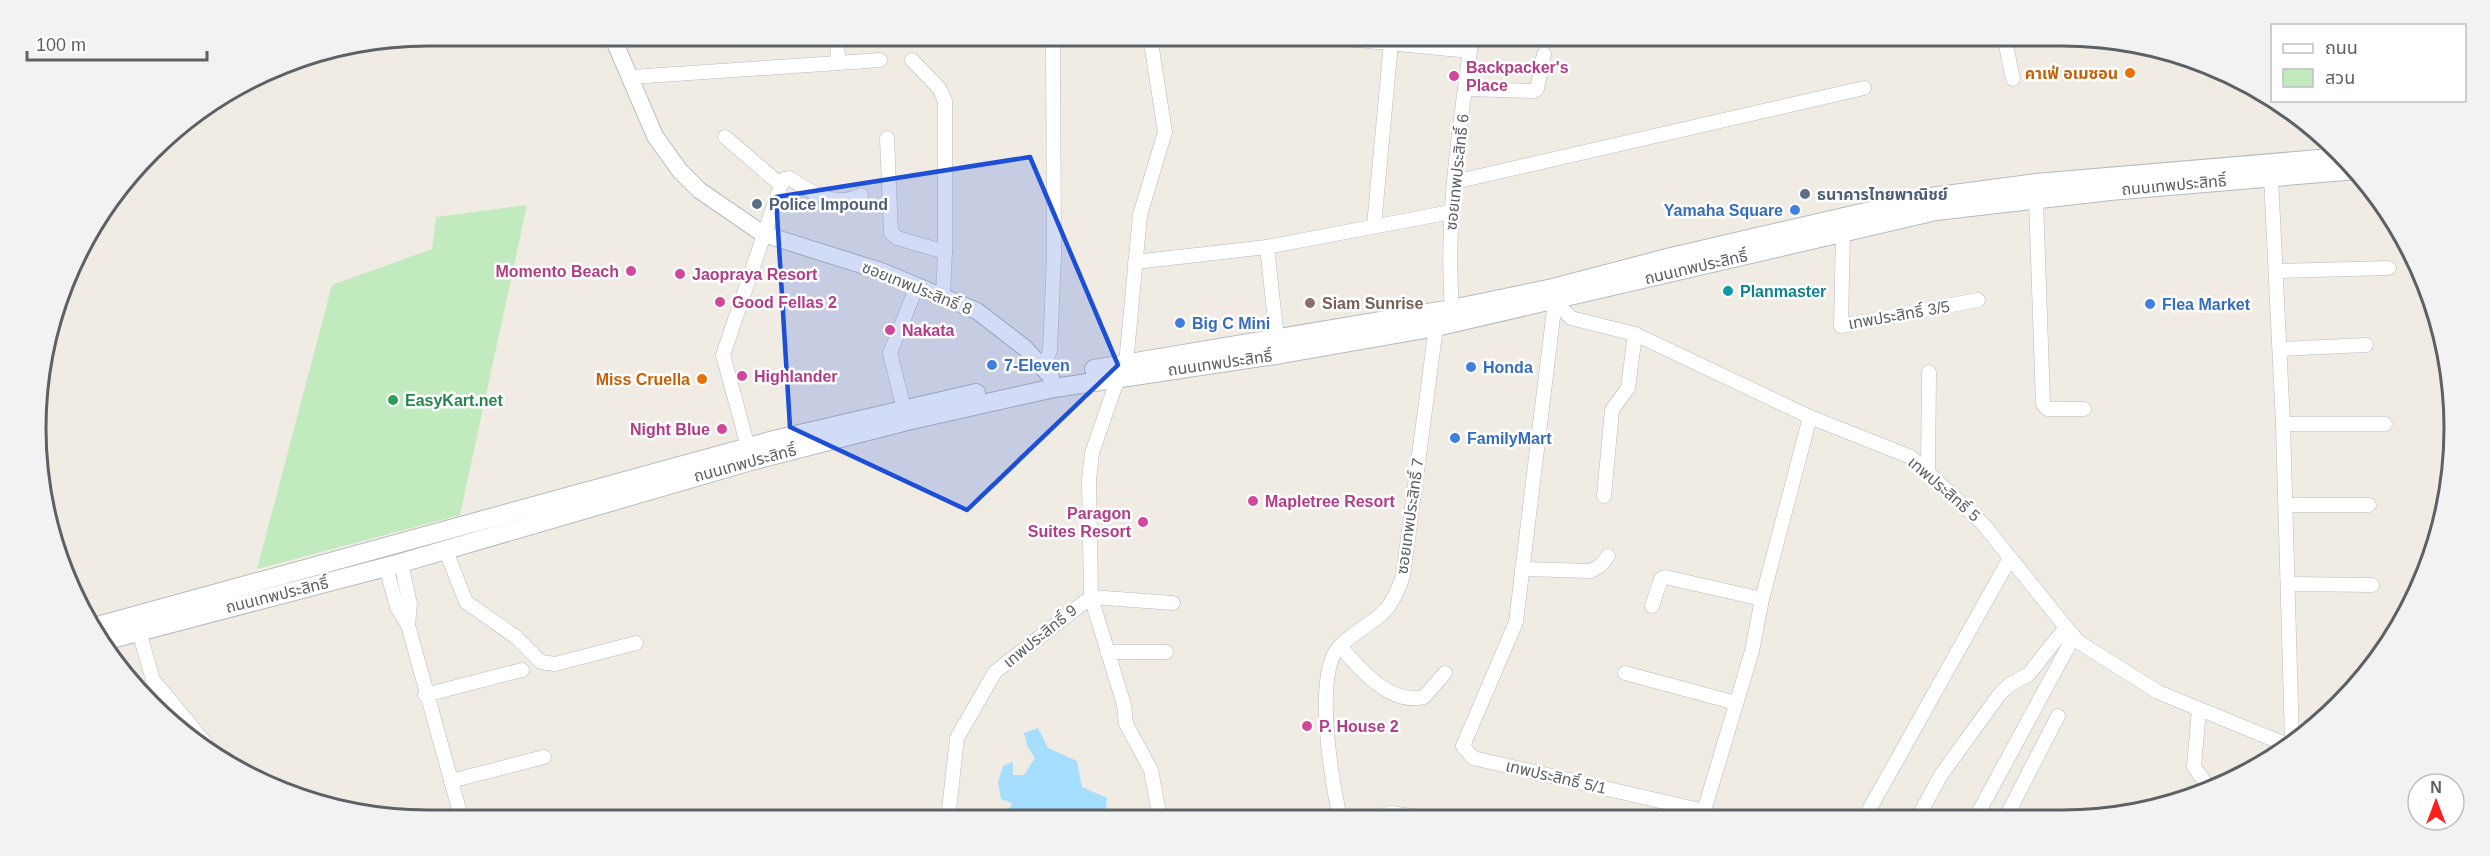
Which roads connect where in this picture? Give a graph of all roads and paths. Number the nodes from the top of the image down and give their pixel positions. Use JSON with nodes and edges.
{"nodes":[{"id":1,"x":617,"y":46,"type":"edge"},
{"id":2,"x":837,"y":46,"type":"edge"},
{"id":3,"x":1053,"y":46,"type":"edge"},
{"id":4,"x":1152,"y":46,"type":"edge"},
{"id":5,"x":1391,"y":46,"type":"edge"},
{"id":6,"x":1421,"y":46,"type":"edge"},
{"id":7,"x":1471,"y":46,"type":"edge"},
{"id":8,"x":2006,"y":46,"type":"edge"},
{"id":9,"x":1470,"y":51,"type":"junction"},
{"id":10,"x":1544,"y":54,"type":"dead end"},
{"id":11,"x":880,"y":60,"type":"dead end"},
{"id":12,"x":912,"y":60,"type":"dead end"},
{"id":13,"x":838,"y":63,"type":"junction"},
{"id":14,"x":631,"y":77,"type":"junction"},
{"id":15,"x":2013,"y":79,"type":"dead end"},
{"id":16,"x":1864,"y":88,"type":"dead end"},
{"id":17,"x":1466,"y":89,"type":"junction"},
{"id":18,"x":725,"y":137,"type":"dead end"},
{"id":19,"x":887,"y":138,"type":"dead end"},
{"id":20,"x":2326,"y":153,"type":"edge"},
{"id":21,"x":2344,"y":171,"type":"edge"},
{"id":22,"x":2271,"y":177,"type":"junction"},
{"id":23,"x":1455,"y":182,"type":"junction"},
{"id":24,"x":781,"y":185,"type":"junction"},
{"id":25,"x":861,"y":195,"type":"dead end"},
{"id":26,"x":2036,"y":199,"type":"junction"},
{"id":27,"x":1451,"y":212,"type":"junction"},
{"id":28,"x":1374,"y":226,"type":"junction"},
{"id":29,"x":1843,"y":232,"type":"junction"},
{"id":30,"x":763,"y":234,"type":"junction"},
{"id":31,"x":1267,"y":246,"type":"junction"},
{"id":32,"x":945,"y":252,"type":"junction"},
{"id":33,"x":1135,"y":262,"type":"junction"},
{"id":34,"x":2389,"y":268,"type":"dead end"},
{"id":35,"x":2276,"y":271,"type":"junction"},
{"id":36,"x":917,"y":286,"type":"junction"},
{"id":37,"x":943,"y":296,"type":"junction"},
{"id":38,"x":1978,"y":300,"type":"dead end"},
{"id":39,"x":1555,"y":301,"type":"junction"},
{"id":40,"x":1452,"y":309,"type":"junction"},
{"id":41,"x":1436,"y":327,"type":"junction"},
{"id":42,"x":1635,"y":334,"type":"junction"},
{"id":43,"x":1277,"y":339,"type":"junction"},
{"id":44,"x":2366,"y":345,"type":"dead end"},
{"id":45,"x":2280,"y":349,"type":"junction"},
{"id":46,"x":1122,"y":371,"type":"junction"},
{"id":47,"x":1929,"y":372,"type":"dead end"},
{"id":48,"x":1050,"y":378,"type":"junction"},
{"id":49,"x":904,"y":409,"type":"junction"},
{"id":50,"x":2084,"y":409,"type":"dead end"},
{"id":51,"x":1810,"y":417,"type":"junction"},
{"id":52,"x":2283,"y":424,"type":"junction"},
{"id":53,"x":2385,"y":424,"type":"dead end"},
{"id":54,"x":748,"y":447,"type":"junction"},
{"id":55,"x":1928,"y":473,"type":"junction"},
{"id":56,"x":1604,"y":496,"type":"dead end"},
{"id":57,"x":2286,"y":505,"type":"junction"},
{"id":58,"x":2369,"y":505,"type":"dead end"},
{"id":59,"x":446,"y":551,"type":"junction"},
{"id":60,"x":1608,"y":556,"type":"dead end"},
{"id":61,"x":2010,"y":558,"type":"junction"},
{"id":62,"x":394,"y":565,"type":"junction"},
{"id":63,"x":1522,"y":569,"type":"junction"},
{"id":64,"x":2289,"y":584,"type":"junction"},
{"id":65,"x":2372,"y":585,"type":"dead end"},
{"id":66,"x":1091,"y":597,"type":"junction"},
{"id":67,"x":1762,"y":599,"type":"junction"},
{"id":68,"x":1173,"y":603,"type":"dead end"},
{"id":69,"x":1652,"y":606,"type":"dead end"},
{"id":70,"x":102,"y":625,"type":"edge"},
{"id":71,"x":139,"y":631,"type":"junction"},
{"id":72,"x":2070,"y":631,"type":"junction"},
{"id":73,"x":110,"y":639,"type":"edge"},
{"id":74,"x":636,"y":643,"type":"dead end"},
{"id":75,"x":1340,"y":646,"type":"junction"},
{"id":76,"x":1107,"y":651,"type":"junction"},
{"id":77,"x":1166,"y":651,"type":"dead end"},
{"id":78,"x":522,"y":670,"type":"dead end"},
{"id":79,"x":1446,"y":673,"type":"dead end"},
{"id":80,"x":1625,"y":673,"type":"dead end"},
{"id":81,"x":425,"y":695,"type":"junction"},
{"id":82,"x":1736,"y":703,"type":"junction"},
{"id":83,"x":2199,"y":709,"type":"junction"},
{"id":84,"x":2058,"y":716,"type":"dead end"},
{"id":85,"x":194,"y":730,"type":"edge"},
{"id":86,"x":2292,"y":733,"type":"edge"},
{"id":87,"x":2279,"y":742,"type":"edge"},
{"id":88,"x":544,"y":756,"type":"dead end"},
{"id":89,"x":2204,"y":781,"type":"edge"},
{"id":90,"x":451,"y":782,"type":"junction"},
{"id":91,"x":459,"y":810,"type":"edge"},
{"id":92,"x":949,"y":810,"type":"edge"},
{"id":93,"x":1158,"y":810,"type":"edge"},
{"id":94,"x":1339,"y":810,"type":"edge"},
{"id":95,"x":1700,"y":810,"type":"edge"},
{"id":96,"x":1704,"y":810,"type":"edge"},
{"id":97,"x":1868,"y":810,"type":"edge"},
{"id":98,"x":1922,"y":810,"type":"edge"},
{"id":99,"x":1980,"y":810,"type":"edge"},
{"id":100,"x":2010,"y":810,"type":"edge"}],
"edges":[{"from":1,"to":14,"type":"street","name":"ซอยเทพประสิทธิ์ 8"},
{"from":2,"to":13,"type":"street"},
{"from":3,"to":48,"type":"street"},
{"from":4,"to":33,"type":"street","name":"เทพประสิทธิ์ 9"},
{"from":5,"to":28,"type":"street"},
{"from":6,"to":9,"type":"street"},
{"from":7,"to":9,"type":"street","name":"ซอยเทพประสิทธิ์ 6"},
{"from":8,"to":15,"type":"street"},
{"from":9,"to":17,"type":"street","name":"ซอยเทพประสิทธิ์ 6"},
{"from":10,"to":17,"type":"street"},
{"from":11,"to":13,"type":"street"},
{"from":12,"to":32,"type":"street"},
{"from":13,"to":14,"type":"street"},
{"from":14,"to":30,"type":"street","name":"ซอยเทพประสิทธิ์ 8"},
{"from":16,"to":23,"type":"street"},
{"from":17,"to":23,"type":"street","name":"ซอยเทพประสิทธิ์ 6"},
{"from":18,"to":24,"type":"street"},
{"from":19,"to":32,"type":"street"},
{"from":20,"to":40,"type":"main road","name":"ถนนเทพประสิทธิ์"},
{"from":21,"to":22,"type":"main road","name":"ถนนเทพประสิทธิ์"},
{"from":22,"to":26,"type":"main road","name":"ถนนเทพประสิทธิ์"},
{"from":22,"to":35,"type":"street"},
{"from":23,"to":27,"type":"street","name":"ซอยเทพประสิทธิ์ 6"},
{"from":24,"to":25,"type":"street"},
{"from":24,"to":30,"type":"street"},
{"from":26,"to":29,"type":"main road","name":"ถนนเทพประสิทธิ์"},
{"from":26,"to":50,"type":"street"},
{"from":27,"to":28,"type":"street"},
{"from":27,"to":40,"type":"street","name":"ซอยเทพประสิทธิ์ 6"},
{"from":28,"to":31,"type":"street"},
{"from":29,"to":38,"type":"street","name":"เทพประสิทธิ์ 3/5"},
{"from":29,"to":39,"type":"main road","name":"ถนนเทพประสิทธิ์"},
{"from":30,"to":36,"type":"street","name":"ซอยเทพประสิทธิ์ 8"},
{"from":30,"to":54,"type":"street"},
{"from":31,"to":33,"type":"street"},
{"from":31,"to":43,"type":"street"},
{"from":32,"to":37,"type":"street"},
{"from":33,"to":46,"type":"street","name":"เทพประสิทธิ์ 9"},
{"from":34,"to":35,"type":"street"},
{"from":35,"to":45,"type":"street"},
{"from":36,"to":37,"type":"street","name":"ซอยเทพประสิทธิ์ 8"},
{"from":36,"to":49,"type":"street"},
{"from":37,"to":48,"type":"street","name":"ซอยเทพประสิทธิ์ 8"},
{"from":39,"to":41,"type":"main road","name":"ถนนเทพประสิทธิ์"},
{"from":39,"to":42,"type":"street","name":"เทพประสิทธิ์ 5"},
{"from":39,"to":63,"type":"street","name":"เทพประสิทธิ์ 5/1"},
{"from":40,"to":41,"type":"main road"},
{"from":40,"to":43,"type":"main road","name":"ถนนเทพประสิทธิ์"},
{"from":41,"to":46,"type":"main road","name":"ถนนเทพประสิทธิ์"},
{"from":41,"to":75,"type":"street","name":"ซอยเทพประสิทธิ์ 7"},
{"from":42,"to":51,"type":"street","name":"เทพประสิทธิ์ 5"},
{"from":42,"to":56,"type":"street"},
{"from":43,"to":46,"type":"main road","name":"ถนนเทพประสิทธิ์"},
{"from":44,"to":45,"type":"street"},
{"from":45,"to":52,"type":"street"},
{"from":46,"to":48,"type":"main road","name":"ถนนเทพประสิทธิ์"},
{"from":46,"to":66,"type":"street","name":"เทพประสิทธิ์ 9"},
{"from":47,"to":55,"type":"street"},
{"from":48,"to":49,"type":"main road","name":"ถนนเทพประสิทธิ์"},
{"from":48,"to":59,"type":"main road","name":"ถนนเทพประสิทธิ์"},
{"from":49,"to":54,"type":"main road","name":"ถนนเทพประสิทธิ์"},
{"from":51,"to":55,"type":"street","name":"เทพประสิทธิ์ 5"},
{"from":51,"to":67,"type":"street","name":"เทพประสิทธิ์ 5/1"},
{"from":52,"to":53,"type":"street"},
{"from":52,"to":57,"type":"street"},
{"from":54,"to":70,"type":"main road","name":"ถนนเทพประสิทธิ์"},
{"from":55,"to":61,"type":"street","name":"เทพประสิทธิ์ 5"},
{"from":57,"to":58,"type":"street"},
{"from":57,"to":64,"type":"street"},
{"from":59,"to":62,"type":"main road","name":"ถนนเทพประสิทธิ์"},
{"from":59,"to":74,"type":"street"},
{"from":60,"to":63,"type":"street"},
{"from":61,"to":72,"type":"street","name":"เทพประสิทธิ์ 5"},
{"from":61,"to":97,"type":"street"},
{"from":62,"to":71,"type":"main road","name":"ถนนเทพประสิทธิ์"},
{"from":62,"to":81,"type":"street"},
{"from":63,"to":95,"type":"street","name":"เทพประสิทธิ์ 5/1"},
{"from":64,"to":65,"type":"street"},
{"from":64,"to":86,"type":"street"},
{"from":66,"to":68,"type":"street"},
{"from":66,"to":76,"type":"street"},
{"from":66,"to":92,"type":"street","name":"เทพประสิทธิ์ 9"},
{"from":67,"to":69,"type":"street"},
{"from":67,"to":82,"type":"street","name":"เทพประสิทธิ์ 5/1"},
{"from":71,"to":73,"type":"main road","name":"ถนนเทพประสิทธิ์"},
{"from":71,"to":85,"type":"street"},
{"from":72,"to":83,"type":"street","name":"เทพประสิทธิ์ 5"},
{"from":72,"to":98,"type":"street"},
{"from":72,"to":99,"type":"street"},
{"from":75,"to":79,"type":"street"},
{"from":75,"to":94,"type":"street"},
{"from":76,"to":77,"type":"street"},
{"from":76,"to":93,"type":"street"},
{"from":78,"to":81,"type":"street"},
{"from":80,"to":82,"type":"street"},
{"from":81,"to":90,"type":"street"},
{"from":82,"to":96,"type":"street","name":"เทพประสิทธิ์ 5/1"},
{"from":83,"to":87,"type":"street","name":"เทพประสิทธิ์ 5"},
{"from":83,"to":89,"type":"street"},
{"from":84,"to":100,"type":"street"},
{"from":88,"to":90,"type":"street"},
{"from":90,"to":91,"type":"street"}]}
